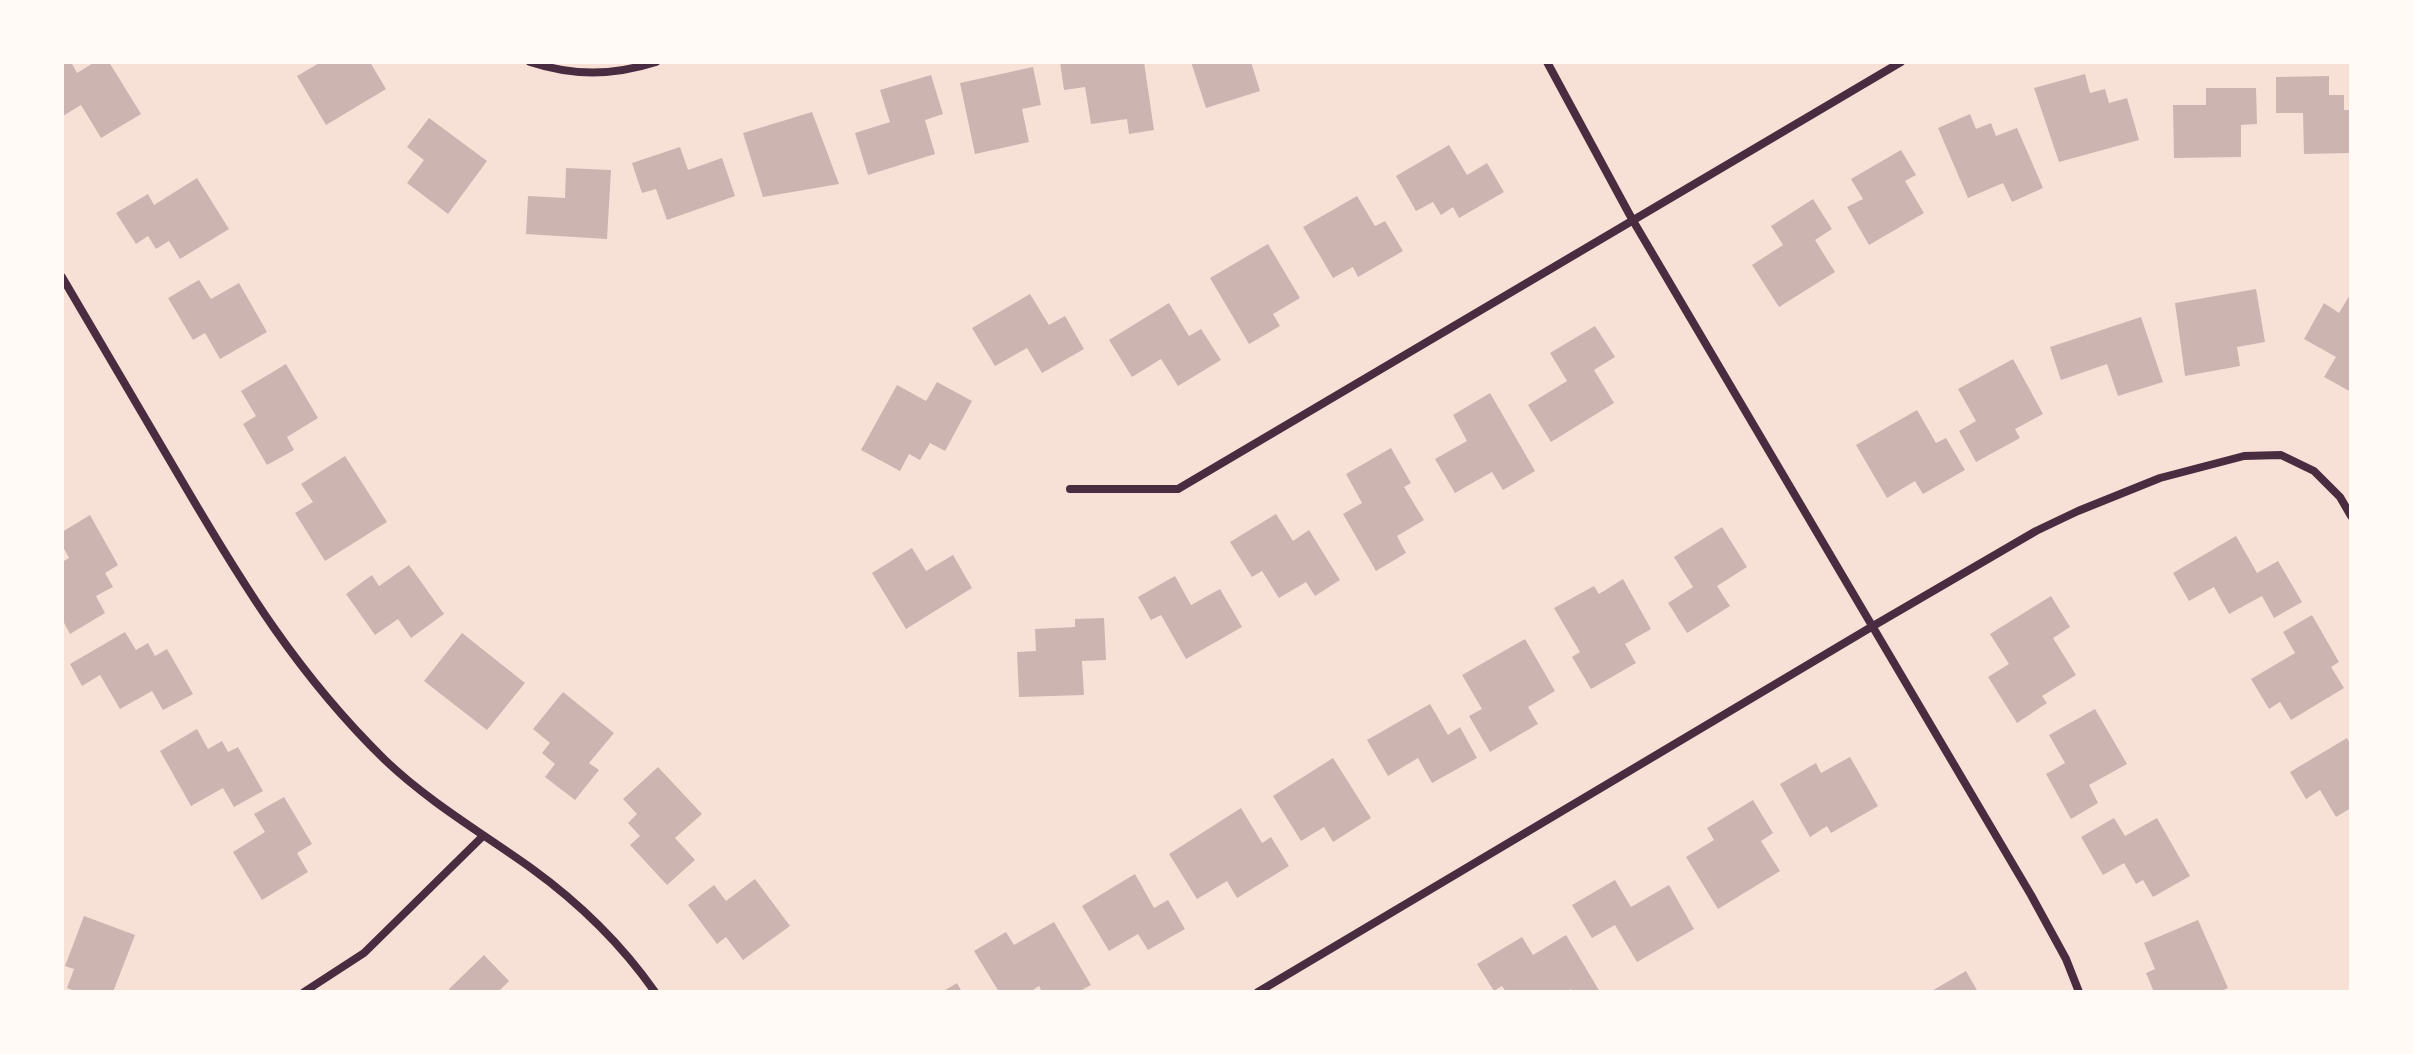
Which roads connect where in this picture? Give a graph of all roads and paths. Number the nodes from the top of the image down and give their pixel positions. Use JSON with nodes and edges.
{"nodes":[{"id":1,"x":530,"y":62,"type":"edge"},
{"id":2,"x":656,"y":62,"type":"edge"},
{"id":3,"x":1547,"y":62,"type":"edge"},
{"id":4,"x":1901,"y":62,"type":"edge"},
{"id":5,"x":1632,"y":219,"type":"junction"},
{"id":6,"x":62,"y":277,"type":"edge"},
{"id":7,"x":1070,"y":489,"type":"dead end"},
{"id":8,"x":2351,"y":516,"type":"edge"},
{"id":9,"x":1873,"y":626,"type":"junction"},
{"id":10,"x":483,"y":836,"type":"junction"},
{"id":11,"x":304,"y":992,"type":"edge"},
{"id":12,"x":655,"y":992,"type":"edge"},
{"id":13,"x":1258,"y":992,"type":"edge"},
{"id":14,"x":2079,"y":992,"type":"edge"}],
"edges":[{"from":1,"to":2,"type":"street"},
{"from":3,"to":5,"type":"street"},
{"from":4,"to":5,"type":"street"},
{"from":5,"to":7,"type":"street"},
{"from":5,"to":9,"type":"street"},
{"from":6,"to":10,"type":"street"},
{"from":8,"to":9,"type":"street"},
{"from":9,"to":13,"type":"street"},
{"from":9,"to":14,"type":"street"},
{"from":10,"to":11,"type":"street"},
{"from":10,"to":12,"type":"street"}]}
